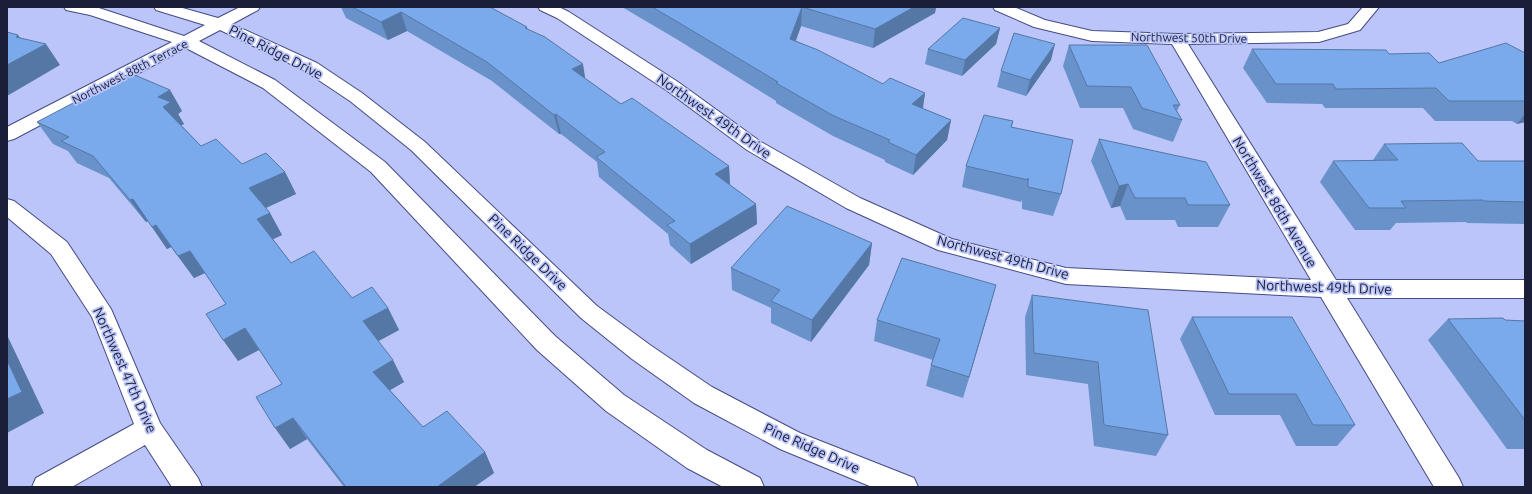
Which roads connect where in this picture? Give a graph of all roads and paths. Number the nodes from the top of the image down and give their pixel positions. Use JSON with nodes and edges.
{"nodes":[{"id":1,"x":72,"y":7,"type":"edge"},
{"id":2,"x":162,"y":7,"type":"edge"},
{"id":3,"x":252,"y":7,"type":"edge"},
{"id":4,"x":546,"y":7,"type":"edge"},
{"id":5,"x":1001,"y":7,"type":"edge"},
{"id":6,"x":1371,"y":7,"type":"edge"},
{"id":7,"x":220,"y":24,"type":"junction"},
{"id":8,"x":1177,"y":39,"type":"junction"},
{"id":9,"x":187,"y":42,"type":"junction"},
{"id":10,"x":7,"y":135,"type":"edge"},
{"id":11,"x":7,"y":206,"type":"edge"},
{"id":12,"x":1328,"y":289,"type":"junction"},
{"id":13,"x":1525,"y":289,"type":"edge"},
{"id":14,"x":149,"y":429,"type":"junction"},
{"id":15,"x":46,"y":487,"type":"edge"},
{"id":16,"x":188,"y":487,"type":"edge"},
{"id":17,"x":750,"y":487,"type":"edge"},
{"id":18,"x":904,"y":487,"type":"edge"},
{"id":19,"x":1449,"y":487,"type":"edge"}],
"edges":[{"from":1,"to":9,"type":"street"},
{"from":2,"to":7,"type":"street","name":"Pine Ridge Drive"},
{"from":3,"to":7,"type":"street","name":"Northwest 88th Terrace"},
{"from":4,"to":12,"type":"street","name":"Northwest 49th Drive"},
{"from":5,"to":8,"type":"street","name":"Northwest 50th Drive"},
{"from":6,"to":8,"type":"street","name":"Northwest 50th Drive"},
{"from":7,"to":9,"type":"street","name":"Northwest 88th Terrace"},
{"from":7,"to":18,"type":"street","name":"Pine Ridge Drive"},
{"from":8,"to":12,"type":"street","name":"Northwest 86th Avenue"},
{"from":9,"to":10,"type":"street","name":"Northwest 88th Terrace"},
{"from":9,"to":17,"type":"street"},
{"from":11,"to":14,"type":"street","name":"Northwest 47th Drive"},
{"from":12,"to":13,"type":"street","name":"Northwest 49th Drive"},
{"from":12,"to":19,"type":"street","name":"Northwest 86th Avenue"},
{"from":14,"to":15,"type":"street"},
{"from":14,"to":16,"type":"street","name":"Northwest 47th Drive"}]}
